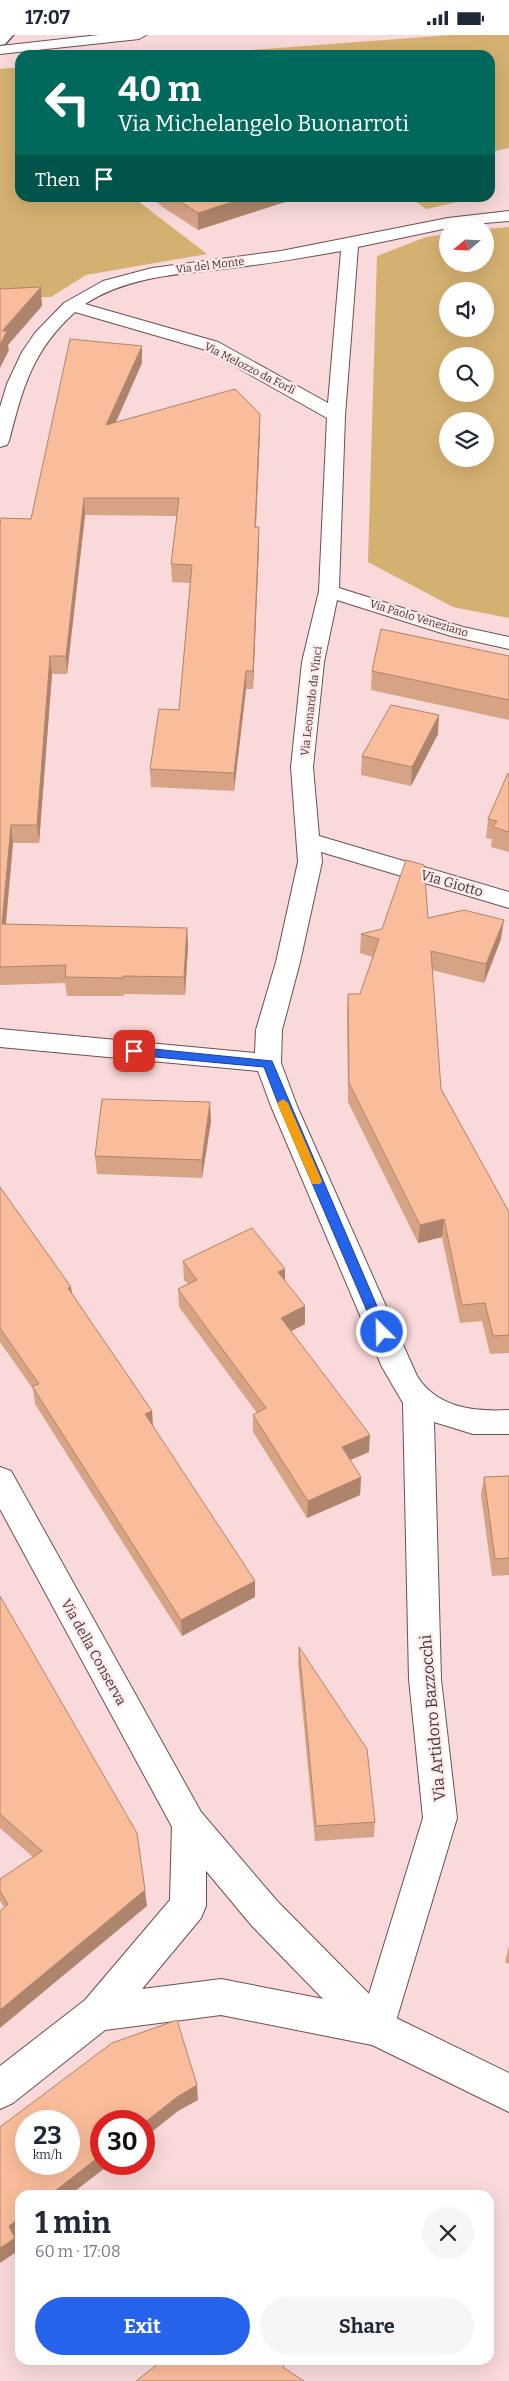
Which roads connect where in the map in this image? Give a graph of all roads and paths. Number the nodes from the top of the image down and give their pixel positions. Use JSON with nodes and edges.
{"nodes":[{"id":1,"x":7,"y":35,"type":"edge"},
{"id":2,"x":139,"y":35,"type":"edge"},
{"id":3,"x":0,"y":41,"type":"edge"},
{"id":4,"x":0,"y":50,"type":"edge"},
{"id":5,"x":509,"y":216,"type":"edge"},
{"id":6,"x":350,"y":244,"type":"junction"},
{"id":7,"x":72,"y":306,"type":"junction"},
{"id":8,"x":336,"y":416,"type":"junction"},
{"id":9,"x":0,"y":441,"type":"edge"},
{"id":10,"x":329,"y":591,"type":"junction"},
{"id":11,"x":509,"y":643,"type":"edge"},
{"id":12,"x":310,"y":841,"type":"junction"},
{"id":13,"x":509,"y":900,"type":"edge"},
{"id":14,"x":0,"y":1038,"type":"edge"},
{"id":15,"x":268,"y":1063,"type":"junction"},
{"id":16,"x":418,"y":1399,"type":"junction"},
{"id":17,"x":509,"y":1422,"type":"edge"},
{"id":18,"x":0,"y":1480,"type":"edge"},
{"id":19,"x":189,"y":1824,"type":"junction"},
{"id":20,"x":98,"y":2013,"type":"junction"},
{"id":21,"x":377,"y":2028,"type":"junction"},
{"id":22,"x":0,"y":2090,"type":"edge"},
{"id":23,"x":509,"y":2093,"type":"edge"}],
"edges":[{"from":1,"to":3,"type":"lane"},
{"from":2,"to":4,"type":"street"},
{"from":5,"to":6,"type":"street","name":"Via del Monte"},
{"from":6,"to":7,"type":"street","name":"Via del Monte"},
{"from":6,"to":8,"type":"street","name":"Via Leonardo da Vinci"},
{"from":7,"to":8,"type":"street","name":"Via Melozzo da Forlì"},
{"from":7,"to":9,"type":"street","name":"Via del Monte"},
{"from":8,"to":10,"type":"street","name":"Via Leonardo da Vinci"},
{"from":10,"to":11,"type":"street","name":"Via Paolo Veneziano"},
{"from":10,"to":12,"type":"street","name":"Via Leonardo da Vinci"},
{"from":12,"to":13,"type":"street","name":"Via Giotto"},
{"from":12,"to":15,"type":"street","name":"Via Leonardo da Vinci"},
{"from":14,"to":15,"type":"street"},
{"from":15,"to":16,"type":"street"},
{"from":16,"to":17,"type":"street"},
{"from":16,"to":21,"type":"street","name":"Via Artidoro Bazzocchi"},
{"from":18,"to":19,"type":"street","name":"Via della Conserva"},
{"from":19,"to":20,"type":"street"},
{"from":19,"to":21,"type":"street","name":"Via della Conserva"},
{"from":20,"to":21,"type":"street"},
{"from":20,"to":22,"type":"street"},
{"from":21,"to":23,"type":"street"}]}
